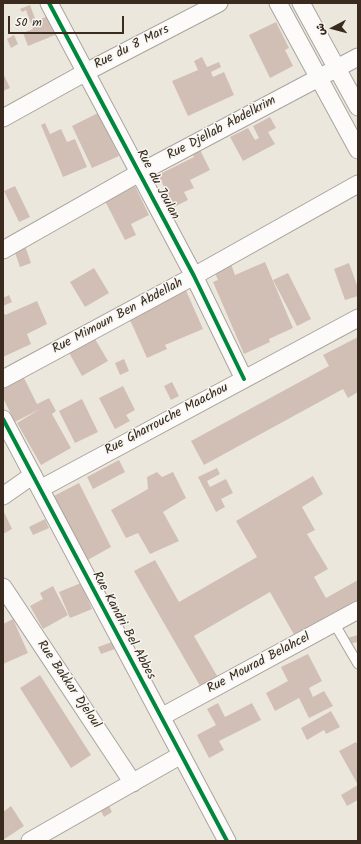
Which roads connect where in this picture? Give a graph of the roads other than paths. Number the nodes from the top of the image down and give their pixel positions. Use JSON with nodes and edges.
{"nodes":[{"id":1,"x":49,"y":3,"type":"edge"},
{"id":2,"x":219,"y":3,"type":"edge"},
{"id":3,"x":278,"y":3,"type":"edge"},
{"id":4,"x":302,"y":3,"type":"edge"},
{"id":5,"x":358,"y":57,"type":"edge"},
{"id":6,"x":337,"y":68,"type":"junction"},
{"id":7,"x":86,"y":72,"type":"junction"},
{"id":8,"x":320,"y":78,"type":"junction"},
{"id":9,"x":358,"y":107,"type":"edge"},
{"id":10,"x":3,"y":118,"type":"edge"},
{"id":11,"x":358,"y":150,"type":"edge"},
{"id":12,"x":139,"y":173,"type":"junction"},
{"id":13,"x":358,"y":184,"type":"edge"},
{"id":14,"x":3,"y":250,"type":"edge"},
{"id":15,"x":194,"y":276,"type":"junction"},
{"id":16,"x":358,"y":318,"type":"edge"},
{"id":17,"x":3,"y":379,"type":"edge"},
{"id":18,"x":244,"y":379,"type":"junction"},
{"id":19,"x":3,"y":419,"type":"edge"},
{"id":20,"x":36,"y":482,"type":"junction"},
{"id":21,"x":3,"y":496,"type":"edge"},
{"id":22,"x":3,"y":587,"type":"edge"},
{"id":23,"x":358,"y":610,"type":"edge"},
{"id":24,"x":334,"y":623,"type":"junction"},
{"id":25,"x":358,"y":664,"type":"edge"},
{"id":26,"x":160,"y":718,"type":"junction"},
{"id":27,"x":181,"y":756,"type":"junction"},
{"id":28,"x":133,"y":783,"type":"junction"},
{"id":29,"x":30,"y":841,"type":"edge"},
{"id":30,"x":227,"y":841,"type":"edge"}],
"edges":[{"from":1,"to":7,"type":"street","name":"Rue du Joulan"},
{"from":2,"to":7,"type":"street","name":"Rue du 8 Mars"},
{"from":3,"to":8,"type":"street"},
{"from":4,"to":6,"type":"street"},
{"from":5,"to":6,"type":"street","name":"Rue Djellab Abdelkrim"},
{"from":6,"to":8,"type":"street","name":"Rue Djellab Abdelkrim"},
{"from":6,"to":9,"type":"street"},
{"from":7,"to":10,"type":"street","name":"Rue du 8 Mars"},
{"from":7,"to":12,"type":"street","name":"Rue du Joulan"},
{"from":8,"to":11,"type":"street"},
{"from":8,"to":12,"type":"street","name":"Rue Djellab Abdelkrim"},
{"from":12,"to":14,"type":"street","name":"Rue Djellab Abdelkrim"},
{"from":12,"to":15,"type":"street","name":"Rue du Joulan"},
{"from":13,"to":15,"type":"street","name":"Rue Mimoun Ben Abdellah"},
{"from":15,"to":17,"type":"street","name":"Rue Mimoun Ben Abdellah"},
{"from":15,"to":18,"type":"street","name":"Rue du Joulan"},
{"from":16,"to":18,"type":"street","name":"Rue Gharrouche Maachou"},
{"from":18,"to":20,"type":"street","name":"Rue Gharrouche Maachou"},
{"from":19,"to":20,"type":"street","name":"Rue Kandri Bel Abbes"},
{"from":20,"to":21,"type":"street","name":"Rue Gharrouche Maachou"},
{"from":20,"to":26,"type":"street","name":"Rue Kandri Bel Abbes"},
{"from":22,"to":28,"type":"street","name":"Rue Bakkar Djeloul"},
{"from":23,"to":24,"type":"street","name":"Rue Mourad Belahcel"},
{"from":24,"to":25,"type":"lane"},
{"from":24,"to":26,"type":"street","name":"Rue Mourad Belahcel"},
{"from":26,"to":27,"type":"street","name":"Rue Kandri Bel Abbes"},
{"from":27,"to":28,"type":"street"},
{"from":27,"to":30,"type":"street","name":"Rue Kandri Bel Abbes"},
{"from":28,"to":29,"type":"street"}]}
